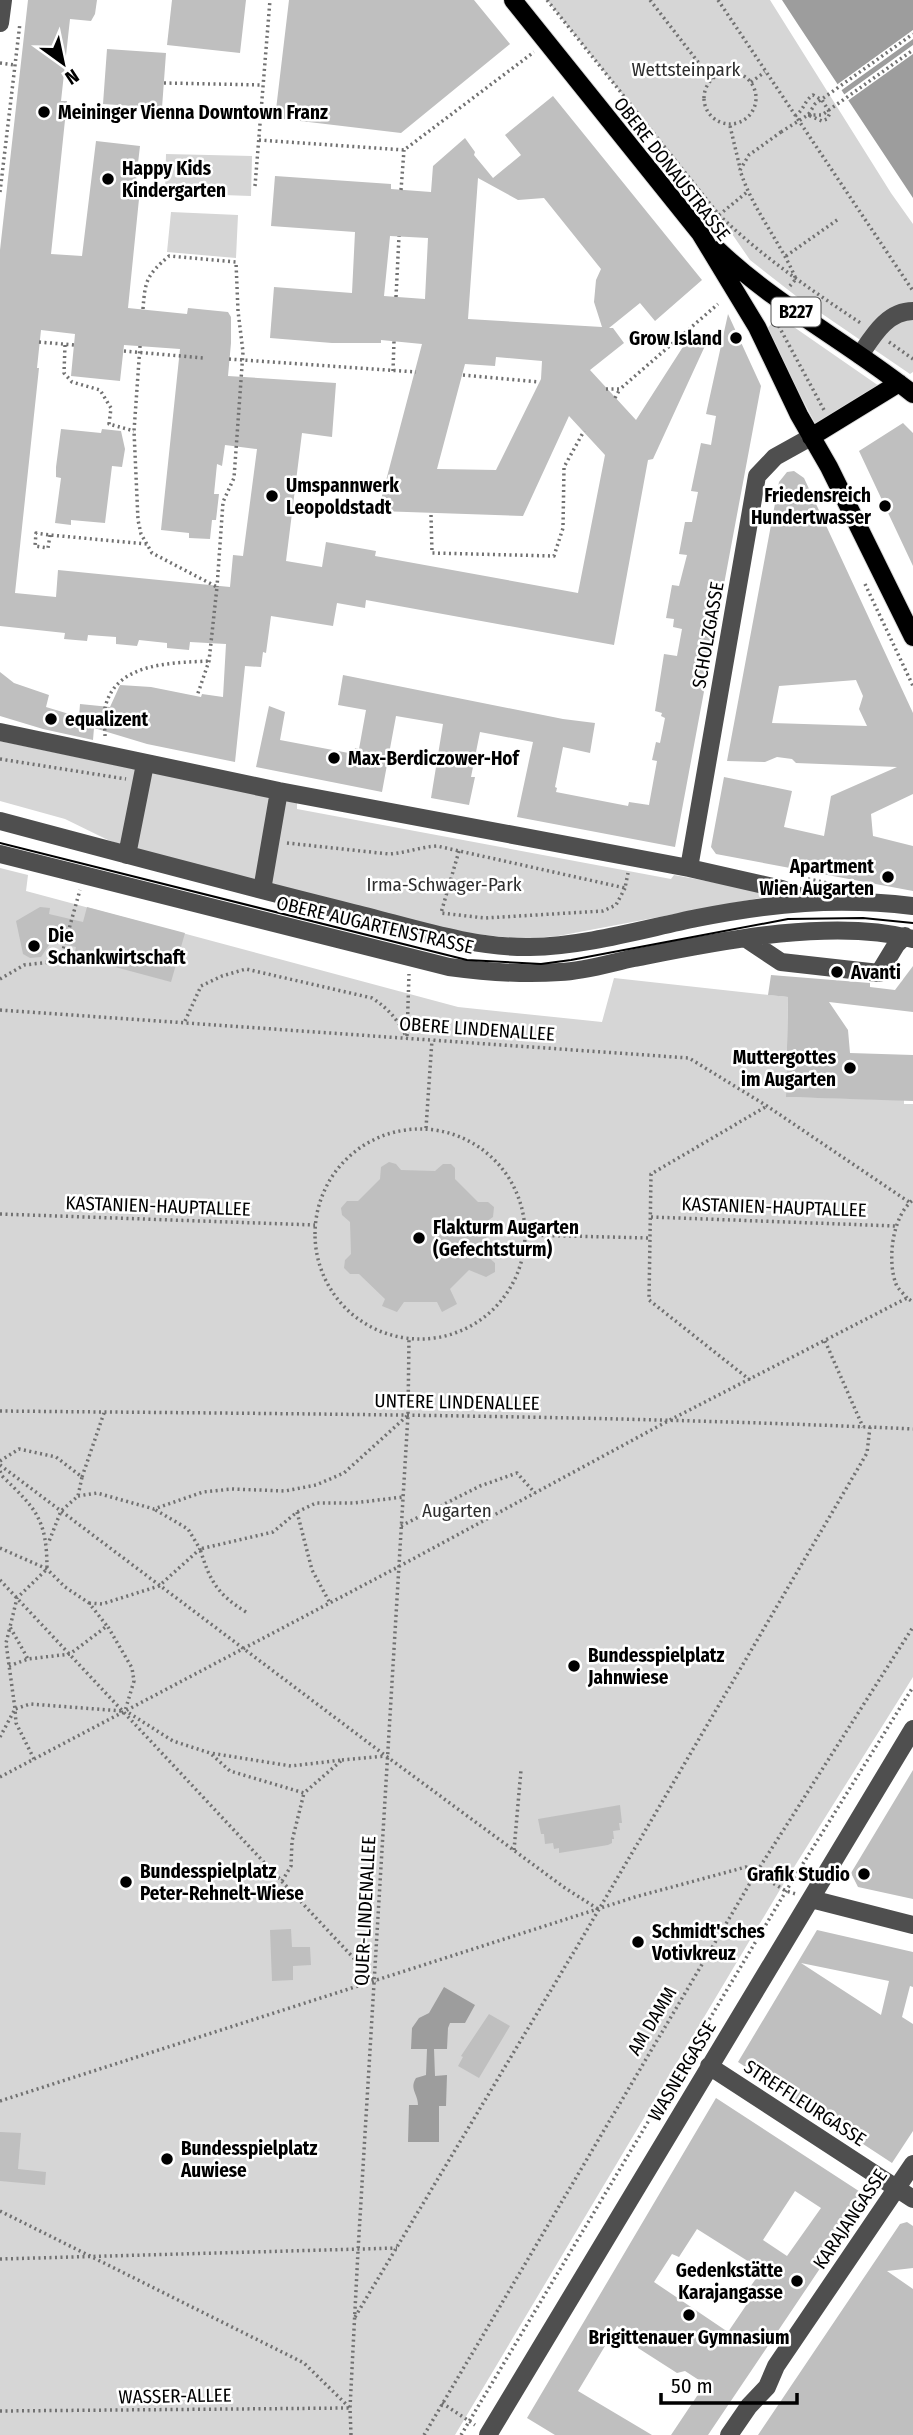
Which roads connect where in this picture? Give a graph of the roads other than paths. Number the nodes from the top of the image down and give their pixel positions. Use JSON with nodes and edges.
{"nodes":[{"id":1,"x":3,"y":0,"type":"edge"},
{"id":2,"x":513,"y":0,"type":"edge"},
{"id":3,"x":0,"y":23,"type":"edge"},
{"id":4,"x":700,"y":233,"type":"junction"},
{"id":5,"x":913,"y":311,"type":"edge"},
{"id":6,"x":860,"y":355,"type":"junction"},
{"id":7,"x":906,"y":388,"type":"edge"},
{"id":8,"x":811,"y":437,"type":"junction"},
{"id":9,"x":913,"y":637,"type":"edge"},
{"id":10,"x":0,"y":732,"type":"edge"},
{"id":11,"x":145,"y":764,"type":"junction"},
{"id":12,"x":279,"y":791,"type":"junction"},
{"id":13,"x":0,"y":821,"type":"edge"},
{"id":14,"x":0,"y":854,"type":"edge"},
{"id":15,"x":127,"y":855,"type":"junction"},
{"id":16,"x":689,"y":868,"type":"junction"},
{"id":17,"x":262,"y":890,"type":"junction"},
{"id":18,"x":812,"y":901,"type":"junction"},
{"id":19,"x":913,"y":906,"type":"edge"},
{"id":20,"x":745,"y":938,"type":"junction"},
{"id":21,"x":909,"y":938,"type":"edge"},
{"id":22,"x":913,"y":1729,"type":"edge"},
{"id":23,"x":811,"y":1899,"type":"junction"},
{"id":24,"x":913,"y":1925,"type":"edge"},
{"id":25,"x":709,"y":2066,"type":"junction"},
{"id":26,"x":913,"y":2164,"type":"edge"},
{"id":27,"x":896,"y":2188,"type":"junction"},
{"id":28,"x":913,"y":2199,"type":"edge"},
{"id":29,"x":490,"y":2435,"type":"edge"},
{"id":30,"x":729,"y":2435,"type":"edge"}],
"edges":[{"from":1,"to":3,"type":"street"},
{"from":2,"to":4,"type":"main road","name":"OBERE DONAUSTRASSE","number":"B227"},
{"from":4,"to":6,"type":"main road","number":"B227"},
{"from":4,"to":8,"type":"main road","name":"OBERE DONAUSTRASSE"},
{"from":5,"to":6,"type":"street"},
{"from":6,"to":7,"type":"main road","number":"B227"},
{"from":7,"to":8,"type":"main road"},
{"from":8,"to":9,"type":"main road","name":"OBERE DONAUSTRASSE"},
{"from":8,"to":16,"type":"street","name":"SCHOLZGASSE"},
{"from":10,"to":11,"type":"street","name":"OBERE AUGARTENSTRASSE"},
{"from":11,"to":12,"type":"street","name":"OBERE AUGARTENSTRASSE"},
{"from":11,"to":15,"type":"street"},
{"from":12,"to":16,"type":"street","name":"OBERE AUGARTENSTRASSE"},
{"from":12,"to":17,"type":"street","name":"OBERE AUGARTENSTRASSE"},
{"from":13,"to":15,"type":"street","name":"OBERE AUGARTENSTRASSE"},
{"from":14,"to":20,"type":"street","name":"OBERE AUGARTENSTRASSE"},
{"from":15,"to":17,"type":"street","name":"OBERE AUGARTENSTRASSE"},
{"from":16,"to":18,"type":"street","name":"OBERE AUGARTENSTRASSE"},
{"from":17,"to":18,"type":"street","name":"OBERE AUGARTENSTRASSE"},
{"from":18,"to":19,"type":"street","name":"OBERE AUGARTENSTRASSE"},
{"from":20,"to":21,"type":"street","name":"OBERE AUGARTENSTRASSE"},
{"from":20,"to":21,"type":"street"},
{"from":22,"to":23,"type":"street","name":"WASNERGASSE"},
{"from":23,"to":24,"type":"street"},
{"from":23,"to":25,"type":"street","name":"WASNERGASSE"},
{"from":25,"to":27,"type":"street","name":"STREFFLEURGASSE"},
{"from":25,"to":29,"type":"street","name":"WASNERGASSE"},
{"from":26,"to":27,"type":"street","name":"KARAJANGASSE"},
{"from":27,"to":28,"type":"street","name":"STREFFLEURGASSE"},
{"from":27,"to":30,"type":"street","name":"KARAJANGASSE"}]}
